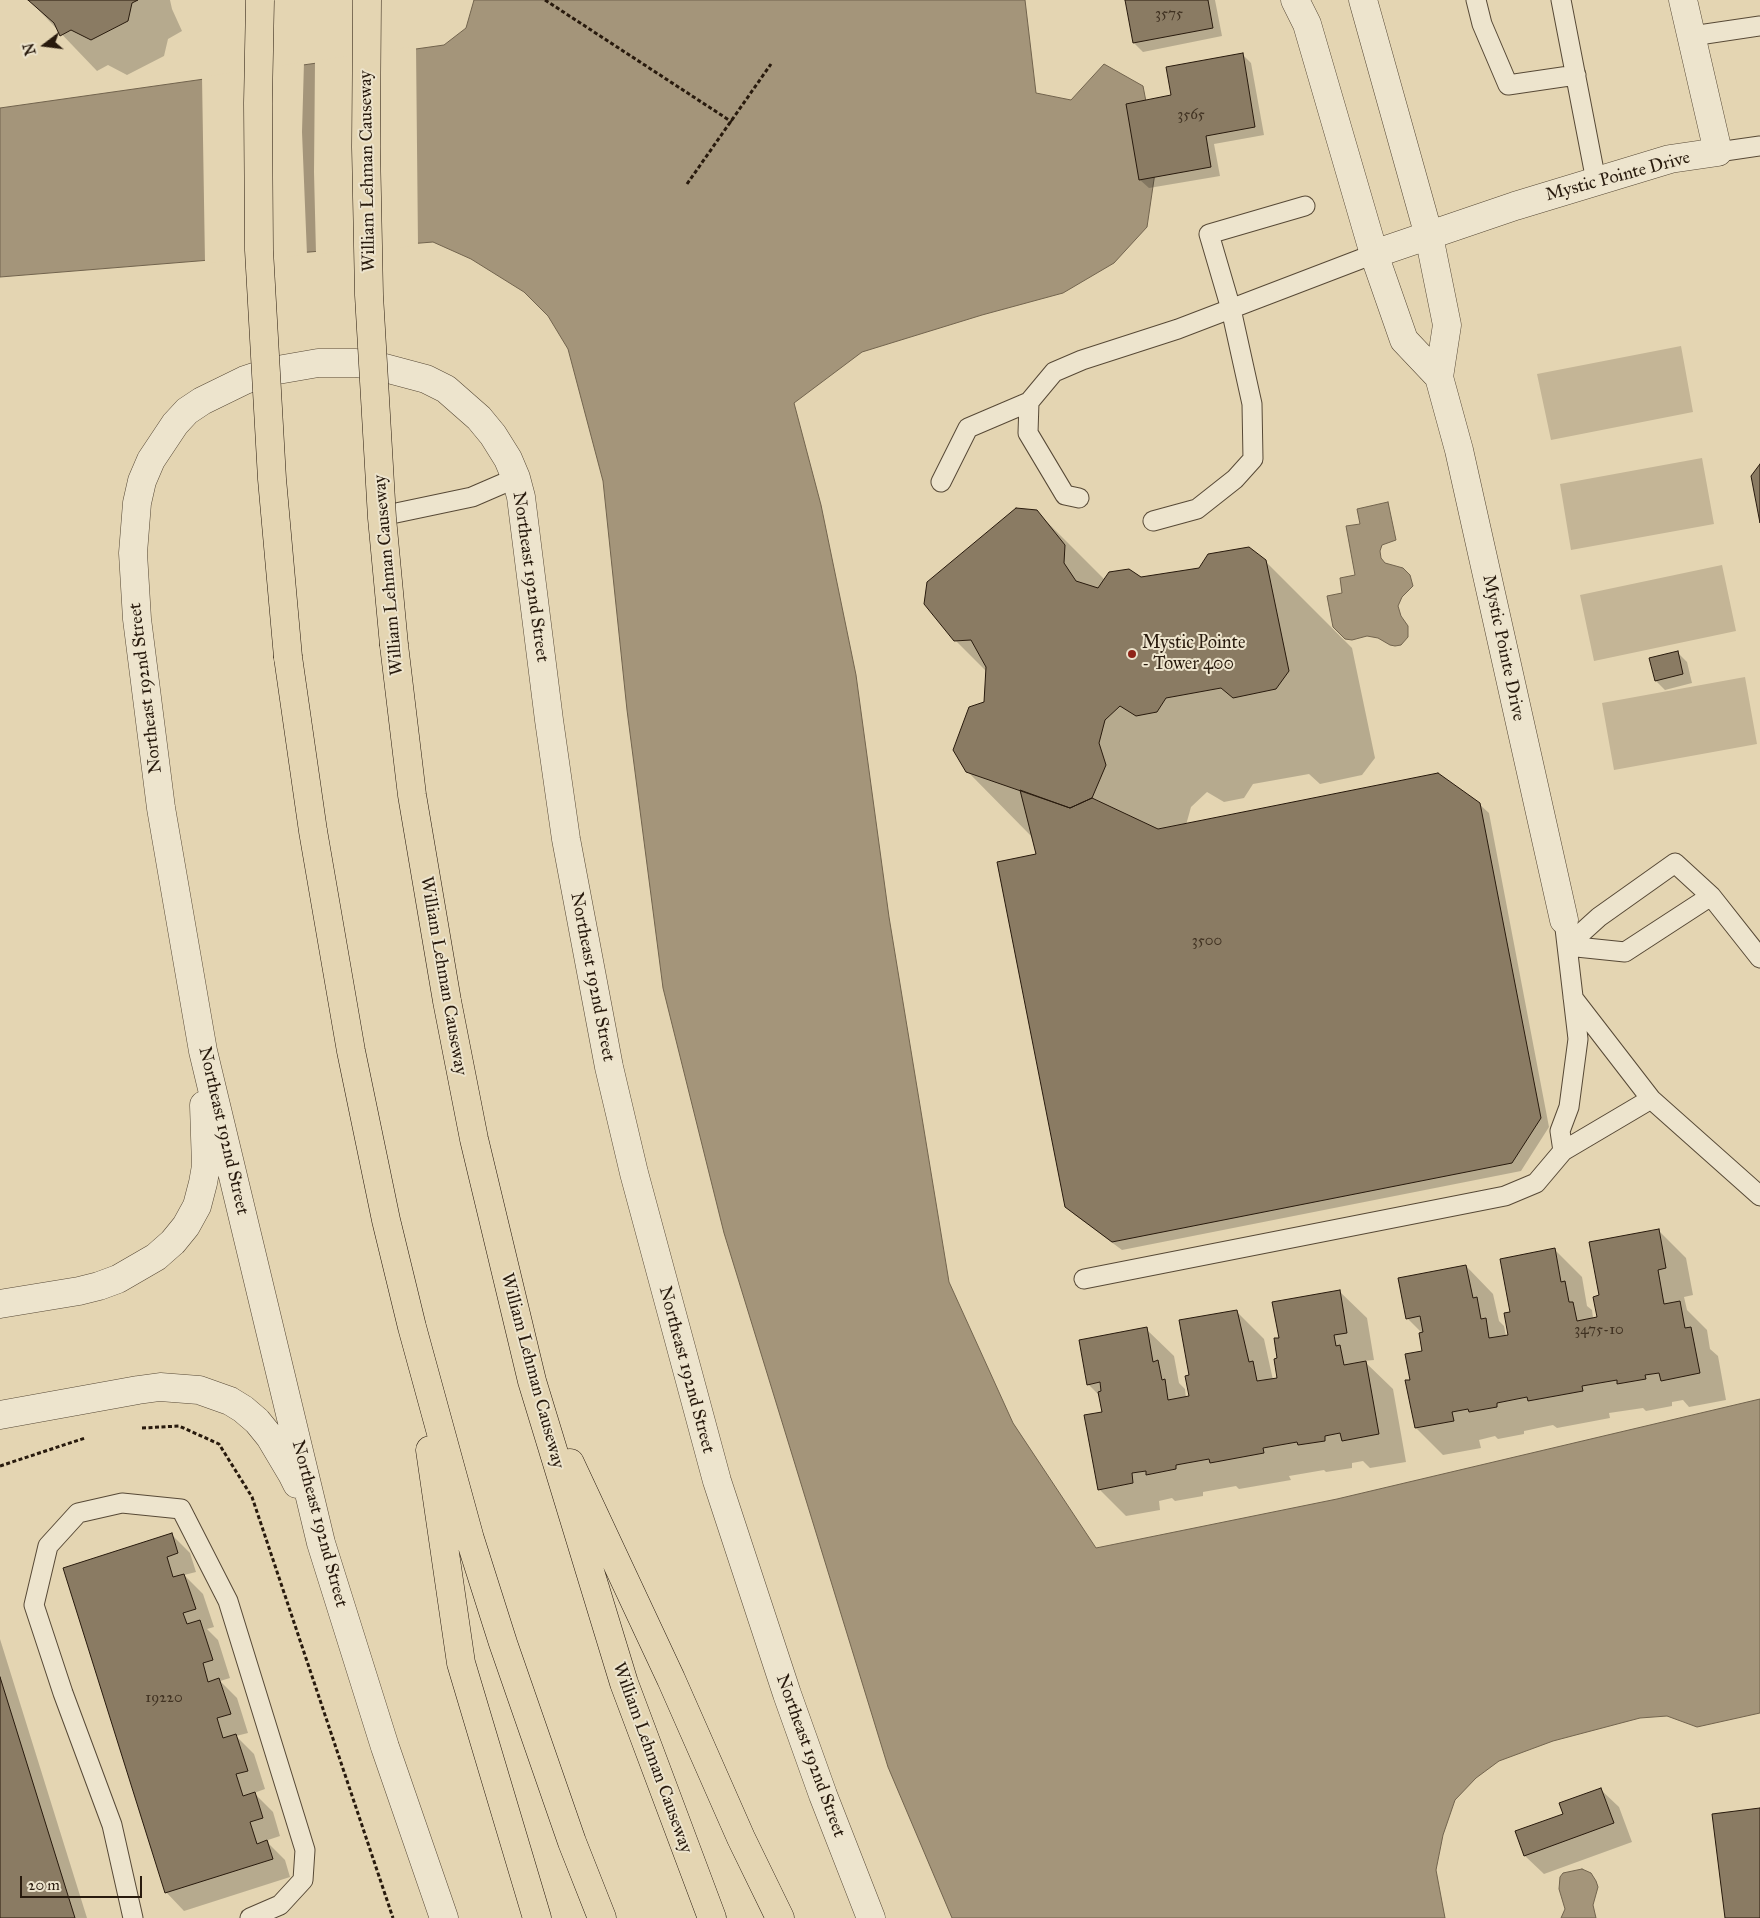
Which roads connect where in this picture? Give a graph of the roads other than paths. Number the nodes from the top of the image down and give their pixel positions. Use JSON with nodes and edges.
{"nodes":[{"id":1,"x":260,"y":0,"type":"edge"},
{"id":2,"x":367,"y":0,"type":"edge"},
{"id":3,"x":1295,"y":0,"type":"edge"},
{"id":4,"x":1363,"y":0,"type":"edge"},
{"id":5,"x":1476,"y":0,"type":"edge"},
{"id":6,"x":1561,"y":0,"type":"edge"},
{"id":7,"x":1684,"y":0,"type":"edge"},
{"id":8,"x":1760,"y":26,"type":"edge"},
{"id":9,"x":1692,"y":36,"type":"junction"},
{"id":10,"x":1576,"y":75,"type":"junction"},
{"id":11,"x":1760,"y":146,"type":"edge"},
{"id":12,"x":1718,"y":152,"type":"junction"},
{"id":13,"x":1596,"y":181,"type":"junction"},
{"id":14,"x":1305,"y":206,"type":"dead end"},
{"id":15,"x":1429,"y":236,"type":"junction"},
{"id":16,"x":1374,"y":254,"type":"junction"},
{"id":17,"x":1231,"y":309,"type":"junction"},
{"id":18,"x":1439,"y":377,"type":"junction"},
{"id":19,"x":1029,"y":402,"type":"junction"},
{"id":20,"x":516,"y":478,"type":"junction"},
{"id":21,"x":941,"y":482,"type":"dead end"},
{"id":22,"x":1079,"y":498,"type":"dead end"},
{"id":23,"x":396,"y":513,"type":"dead end"},
{"id":24,"x":1152,"y":521,"type":"dead end"},
{"id":25,"x":1711,"y":896,"type":"junction"},
{"id":26,"x":1564,"y":920,"type":"joint"},
{"id":27,"x":1567,"y":946,"type":"junction"},
{"id":28,"x":1760,"y":958,"type":"edge"},
{"id":29,"x":1573,"y":997,"type":"junction"},
{"id":30,"x":203,"y":1052,"type":"junction"},
{"id":31,"x":1652,"y":1099,"type":"junction"},
{"id":32,"x":1564,"y":1151,"type":"junction"},
{"id":33,"x":1760,"y":1196,"type":"edge"},
{"id":34,"x":1084,"y":1279,"type":"dead end"},
{"id":35,"x":0,"y":1304,"type":"edge"},
{"id":36,"x":412,"y":1327,"type":"junction"},
{"id":37,"x":532,"y":1381,"type":"junction"},
{"id":38,"x":1,"y":1414,"type":"edge"},
{"id":39,"x":321,"y":1544,"type":"junction"},
{"id":40,"x":133,"y":1918,"type":"edge"},
{"id":41,"x":250,"y":1918,"type":"edge"},
{"id":42,"x":444,"y":1918,"type":"edge"},
{"id":43,"x":536,"y":1918,"type":"edge"},
{"id":44,"x":602,"y":1918,"type":"edge"},
{"id":45,"x":712,"y":1918,"type":"edge"},
{"id":46,"x":780,"y":1918,"type":"edge"},
{"id":47,"x":871,"y":1918,"type":"edge"}],
"edges":[{"from":1,"to":36,"type":"highway","bridge":true},
{"from":2,"to":37,"type":"highway","name":"William Lehman Causeway","bridge":true},
{"from":3,"to":16,"type":"street","name":"Mystic Pointe Drive"},
{"from":4,"to":15,"type":"street","name":"Mystic Pointe Drive"},
{"from":5,"to":10,"type":"lane"},
{"from":6,"to":10,"type":"lane"},
{"from":7,"to":9,"type":"street"},
{"from":8,"to":9,"type":"lane"},
{"from":9,"to":12,"type":"street"},
{"from":10,"to":13,"type":"lane"},
{"from":11,"to":12,"type":"lane"},
{"from":12,"to":13,"type":"street","name":"Mystic Pointe Drive"},
{"from":13,"to":15,"type":"street","name":"Mystic Pointe Drive"},
{"from":14,"to":17,"type":"lane"},
{"from":15,"to":16,"type":"street","name":"Mystic Pointe Drive"},
{"from":15,"to":18,"type":"street","name":"Mystic Pointe Drive"},
{"from":16,"to":17,"type":"lane"},
{"from":16,"to":18,"type":"street","name":"Mystic Pointe Drive"},
{"from":17,"to":19,"type":"lane"},
{"from":17,"to":24,"type":"lane"},
{"from":18,"to":26,"type":"street","name":"Mystic Pointe Drive"},
{"from":19,"to":21,"type":"lane"},
{"from":19,"to":22,"type":"lane"},
{"from":20,"to":23,"type":"lane"},
{"from":20,"to":30,"type":"street","name":"Northeast 192nd Street"},
{"from":20,"to":47,"type":"street","name":"Northeast 192nd Street"},
{"from":25,"to":27,"type":"lane"},
{"from":25,"to":27,"type":"lane"},
{"from":25,"to":28,"type":"lane"},
{"from":26,"to":27,"type":"lane"},
{"from":27,"to":29,"type":"lane"},
{"from":29,"to":31,"type":"lane"},
{"from":29,"to":32,"type":"lane"},
{"from":30,"to":35,"type":"street"},
{"from":30,"to":39,"type":"street","name":"Northeast 192nd Street"},
{"from":31,"to":32,"type":"lane"},
{"from":31,"to":33,"type":"lane"},
{"from":32,"to":34,"type":"lane"},
{"from":36,"to":43,"type":"highway"},
{"from":36,"to":44,"type":"highway"},
{"from":37,"to":45,"type":"highway","name":"William Lehman Causeway"},
{"from":37,"to":46,"type":"highway"},
{"from":38,"to":39,"type":"street"},
{"from":39,"to":42,"type":"street","name":"Northeast 192nd Street"},
{"from":40,"to":41,"type":"lane"}]}
